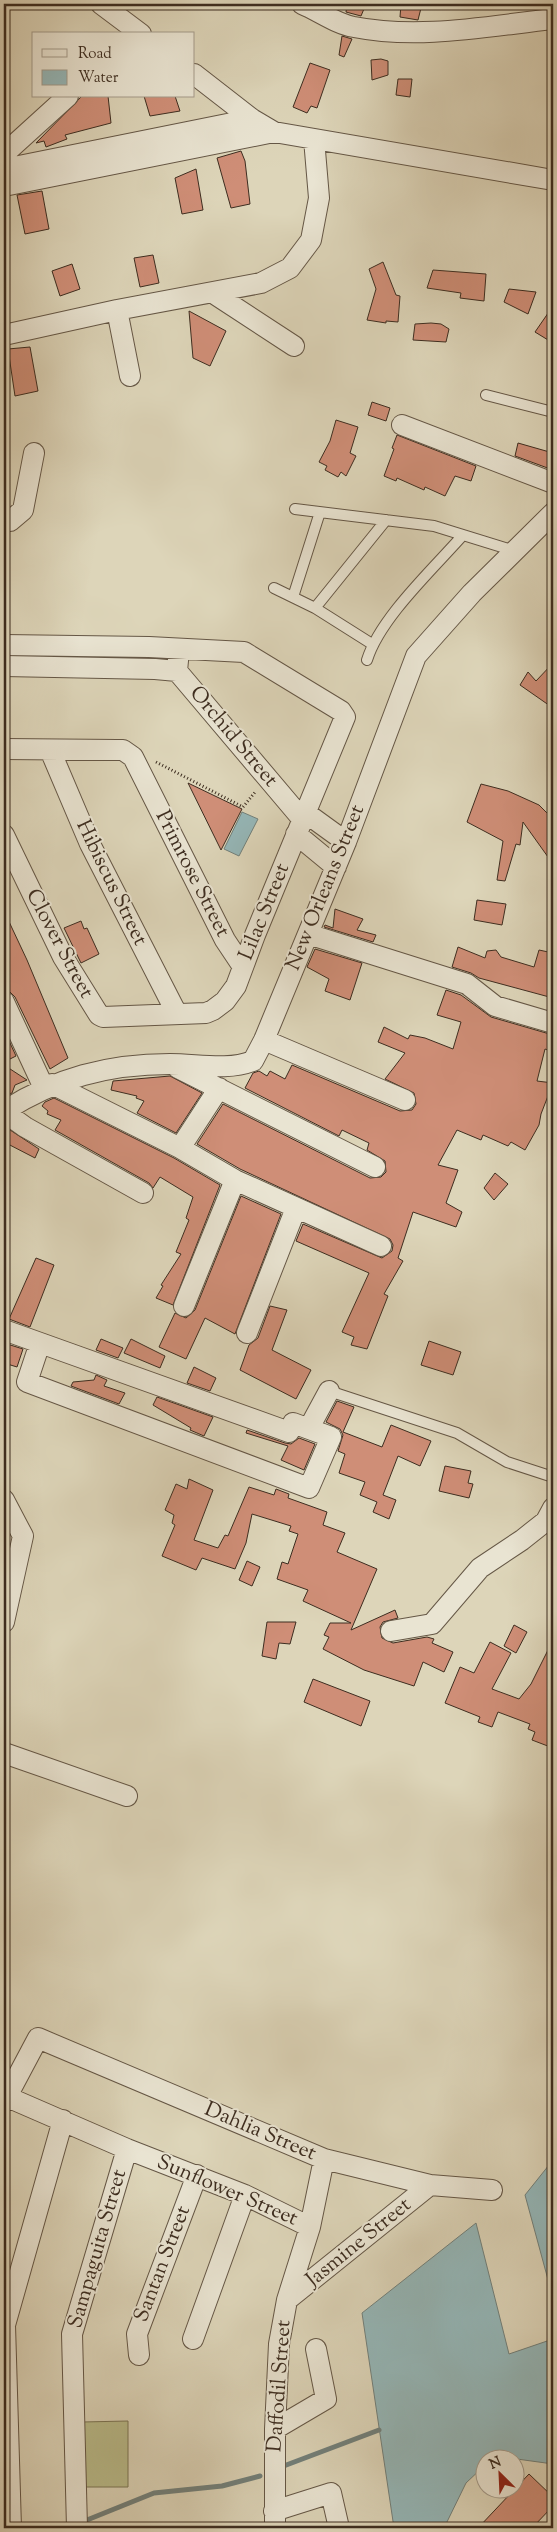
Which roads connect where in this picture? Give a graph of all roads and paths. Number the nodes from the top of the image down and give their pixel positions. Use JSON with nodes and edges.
{"nodes":[{"id":1,"x":101,"y":4,"type":"edge"},
{"id":2,"x":302,"y":4,"type":"edge"},
{"id":3,"x":335,"y":12,"type":"edge"},
{"id":4,"x":553,"y":18,"type":"edge"},
{"id":5,"x":138,"y":32,"type":"edge"},
{"id":6,"x":195,"y":75,"type":"edge"},
{"id":7,"x":66,"y":98,"type":"edge"},
{"id":8,"x":252,"y":119,"type":"junction"},
{"id":9,"x":274,"y":132,"type":"junction"},
{"id":10,"x":314,"y":139,"type":"junction"},
{"id":11,"x":4,"y":154,"type":"edge"},
{"id":12,"x":4,"y":169,"type":"edge"},
{"id":13,"x":553,"y":180,"type":"edge"},
{"id":14,"x":4,"y":186,"type":"edge"},
{"id":15,"x":213,"y":293,"type":"junction"},
{"id":16,"x":117,"y":310,"type":"junction"},
{"id":17,"x":4,"y":335,"type":"edge"},
{"id":18,"x":294,"y":346,"type":"dead end"},
{"id":19,"x":130,"y":376,"type":"dead end"},
{"id":20,"x":486,"y":395,"type":"dead end"},
{"id":21,"x":553,"y":412,"type":"edge"},
{"id":22,"x":402,"y":425,"type":"dead end"},
{"id":23,"x":34,"y":453,"type":"dead end"},
{"id":24,"x":553,"y":483,"type":"edge"},
{"id":25,"x":295,"y":508,"type":"dead end"},
{"id":26,"x":320,"y":512,"type":"junction"},
{"id":27,"x":553,"y":513,"type":"edge"},
{"id":28,"x":386,"y":520,"type":"junction"},
{"id":29,"x":4,"y":521,"type":"edge"},
{"id":30,"x":463,"y":535,"type":"junction"},
{"id":31,"x":515,"y":551,"type":"junction"},
{"id":32,"x":274,"y":588,"type":"dead end"},
{"id":33,"x":294,"y":597,"type":"junction"},
{"id":34,"x":315,"y":608,"type":"junction"},
{"id":35,"x":372,"y":644,"type":"junction"},
{"id":36,"x":4,"y":645,"type":"edge"},
{"id":37,"x":179,"y":650,"type":"junction"},
{"id":38,"x":367,"y":660,"type":"dead end"},
{"id":39,"x":4,"y":666,"type":"edge"},
{"id":40,"x":177,"y":671,"type":"junction"},
{"id":41,"x":4,"y":749,"type":"edge"},
{"id":42,"x":50,"y":750,"type":"junction"},
{"id":43,"x":141,"y":770,"type":"junction"},
{"id":44,"x":267,"y":777,"type":"junction"},
{"id":45,"x":302,"y":822,"type":"junction"},
{"id":46,"x":4,"y":835,"type":"edge"},
{"id":47,"x":346,"y":842,"type":"junction"},
{"id":48,"x":336,"y":867,"type":"junction"},
{"id":49,"x":308,"y":934,"type":"junction"},
{"id":50,"x":243,"y":967,"type":"junction"},
{"id":51,"x":4,"y":1002,"type":"edge"},
{"id":52,"x":177,"y":1014,"type":"junction"},
{"id":53,"x":108,"y":1018,"type":"joint"},
{"id":54,"x":553,"y":1023,"type":"edge"},
{"id":55,"x":264,"y":1040,"type":"junction"},
{"id":56,"x":169,"y":1064,"type":"junction"},
{"id":57,"x":48,"y":1086,"type":"junction"},
{"id":58,"x":219,"y":1088,"type":"junction"},
{"id":59,"x":406,"y":1100,"type":"dead end"},
{"id":60,"x":4,"y":1112,"type":"edge"},
{"id":61,"x":180,"y":1148,"type":"junction"},
{"id":62,"x":375,"y":1167,"type":"dead end"},
{"id":63,"x":235,"y":1180,"type":"junction"},
{"id":64,"x":143,"y":1192,"type":"dead end"},
{"id":65,"x":296,"y":1208,"type":"junction"},
{"id":66,"x":381,"y":1246,"type":"dead end"},
{"id":67,"x":184,"y":1306,"type":"dead end"},
{"id":68,"x":4,"y":1330,"type":"edge"},
{"id":69,"x":247,"y":1333,"type":"dead end"},
{"id":70,"x":40,"y":1343,"type":"junction"},
{"id":71,"x":329,"y":1391,"type":"joint"},
{"id":72,"x":310,"y":1428,"type":"junction"},
{"id":73,"x":553,"y":1477,"type":"edge"},
{"id":74,"x":4,"y":1500,"type":"edge"},
{"id":75,"x":551,"y":1520,"type":"edge"},
{"id":76,"x":4,"y":1622,"type":"edge"},
{"id":77,"x":391,"y":1631,"type":"dead end"},
{"id":78,"x":4,"y":1752,"type":"edge"},
{"id":79,"x":127,"y":1796,"type":"dead end"},
{"id":80,"x":5,"y":2099,"type":"edge"},
{"id":81,"x":63,"y":2120,"type":"junction"},
{"id":82,"x":127,"y":2149,"type":"junction"},
{"id":83,"x":324,"y":2159,"type":"junction"},
{"id":84,"x":197,"y":2175,"type":"junction"},
{"id":85,"x":430,"y":2185,"type":"junction"},
{"id":86,"x":492,"y":2190,"type":"dead end"},
{"id":87,"x":245,"y":2195,"type":"junction"},
{"id":88,"x":310,"y":2227,"type":"junction"},
{"id":89,"x":287,"y":2300,"type":"junction"},
{"id":90,"x":193,"y":2339,"type":"dead end"},
{"id":91,"x":316,"y":2349,"type":"dead end"},
{"id":92,"x":139,"y":2355,"type":"dead end"},
{"id":93,"x":275,"y":2429,"type":"junction"},
{"id":94,"x":275,"y":2520,"type":"edge"},
{"id":95,"x":11,"y":2528,"type":"edge"},
{"id":96,"x":77,"y":2528,"type":"edge"},
{"id":97,"x":339,"y":2528,"type":"edge"}],
"edges":[{"from":1,"to":5,"type":"street"},
{"from":2,"to":3,"type":"street"},
{"from":3,"to":4,"type":"street"},
{"from":6,"to":8,"type":"street"},
{"from":7,"to":11,"type":"street"},
{"from":8,"to":9,"type":"street"},
{"from":8,"to":12,"type":"street"},
{"from":9,"to":10,"type":"street"},
{"from":9,"to":14,"type":"street"},
{"from":10,"to":13,"type":"street"},
{"from":10,"to":15,"type":"street"},
{"from":15,"to":16,"type":"street"},
{"from":15,"to":18,"type":"street"},
{"from":16,"to":17,"type":"street"},
{"from":16,"to":19,"type":"street"},
{"from":20,"to":21,"type":"lane"},
{"from":22,"to":24,"type":"street"},
{"from":23,"to":29,"type":"street"},
{"from":25,"to":26,"type":"lane"},
{"from":26,"to":28,"type":"lane"},
{"from":26,"to":33,"type":"lane"},
{"from":27,"to":31,"type":"street","name":"New Orleans Street"},
{"from":28,"to":30,"type":"lane"},
{"from":28,"to":34,"type":"lane"},
{"from":30,"to":31,"type":"lane"},
{"from":30,"to":35,"type":"lane"},
{"from":31,"to":47,"type":"street","name":"New Orleans Street"},
{"from":32,"to":33,"type":"lane"},
{"from":33,"to":34,"type":"lane"},
{"from":34,"to":35,"type":"lane"},
{"from":35,"to":38,"type":"lane"},
{"from":36,"to":37,"type":"street"},
{"from":37,"to":40,"type":"street","name":"Orchid Street"},
{"from":37,"to":45,"type":"street","name":"Lilac Street"},
{"from":39,"to":40,"type":"street"},
{"from":40,"to":44,"type":"street","name":"Orchid Street"},
{"from":41,"to":42,"type":"street"},
{"from":42,"to":43,"type":"street"},
{"from":42,"to":52,"type":"street","name":"Hibiscus Street"},
{"from":43,"to":44,"type":"path"},
{"from":43,"to":50,"type":"street","name":"Primrose Street"},
{"from":44,"to":45,"type":"street","name":"Orchid Street"},
{"from":45,"to":47,"type":"street"},
{"from":45,"to":48,"type":"street"},
{"from":45,"to":50,"type":"street","name":"Lilac Street"},
{"from":46,"to":53,"type":"street","name":"Clover Street"},
{"from":47,"to":48,"type":"street","name":"New Orleans Street"},
{"from":48,"to":49,"type":"street","name":"New Orleans Street"},
{"from":49,"to":54,"type":"street"},
{"from":49,"to":55,"type":"street","name":"New Orleans Street"},
{"from":50,"to":52,"type":"street","name":"Lilac Street"},
{"from":51,"to":57,"type":"street"},
{"from":52,"to":53,"type":"street","name":"Lilac Street"},
{"from":55,"to":56,"type":"street","name":"New Orleans Street"},
{"from":55,"to":59,"type":"street"},
{"from":56,"to":57,"type":"street","name":"New Orleans Street"},
{"from":56,"to":58,"type":"street"},
{"from":57,"to":60,"type":"street","name":"New Orleans Street"},
{"from":57,"to":61,"type":"street"},
{"from":58,"to":61,"type":"street"},
{"from":58,"to":62,"type":"street"},
{"from":60,"to":64,"type":"street"},
{"from":61,"to":63,"type":"street"},
{"from":63,"to":65,"type":"street"},
{"from":63,"to":67,"type":"street"},
{"from":65,"to":66,"type":"street"},
{"from":65,"to":69,"type":"street"},
{"from":68,"to":70,"type":"street"},
{"from":70,"to":72,"type":"street"},
{"from":70,"to":72,"type":"street"},
{"from":71,"to":72,"type":"street"},
{"from":71,"to":73,"type":"lane"},
{"from":74,"to":76,"type":"street"},
{"from":75,"to":77,"type":"street"},
{"from":78,"to":79,"type":"street"},
{"from":80,"to":81,"type":"street","name":"Sunflower Street"},
{"from":80,"to":83,"type":"street","name":"Dahlia Street"},
{"from":81,"to":82,"type":"street","name":"Sunflower Street"},
{"from":81,"to":95,"type":"street"},
{"from":82,"to":84,"type":"street","name":"Sunflower Street"},
{"from":82,"to":96,"type":"street","name":"Sampaguita Street"},
{"from":83,"to":85,"type":"street","name":"Dahlia Street"},
{"from":83,"to":88,"type":"street","name":"Daffodil Street"},
{"from":84,"to":87,"type":"street","name":"Sunflower Street"},
{"from":84,"to":92,"type":"street","name":"Santan Street"},
{"from":85,"to":86,"type":"street","name":"Dahlia Street"},
{"from":85,"to":89,"type":"street","name":"Jasmine Street"},
{"from":87,"to":88,"type":"street","name":"Sunflower Street"},
{"from":87,"to":90,"type":"street"},
{"from":88,"to":89,"type":"street","name":"Daffodil Street"},
{"from":89,"to":93,"type":"street","name":"Daffodil Street"},
{"from":91,"to":93,"type":"street"},
{"from":93,"to":94,"type":"street","name":"Daffodil Street"},
{"from":94,"to":97,"type":"street"}]}
